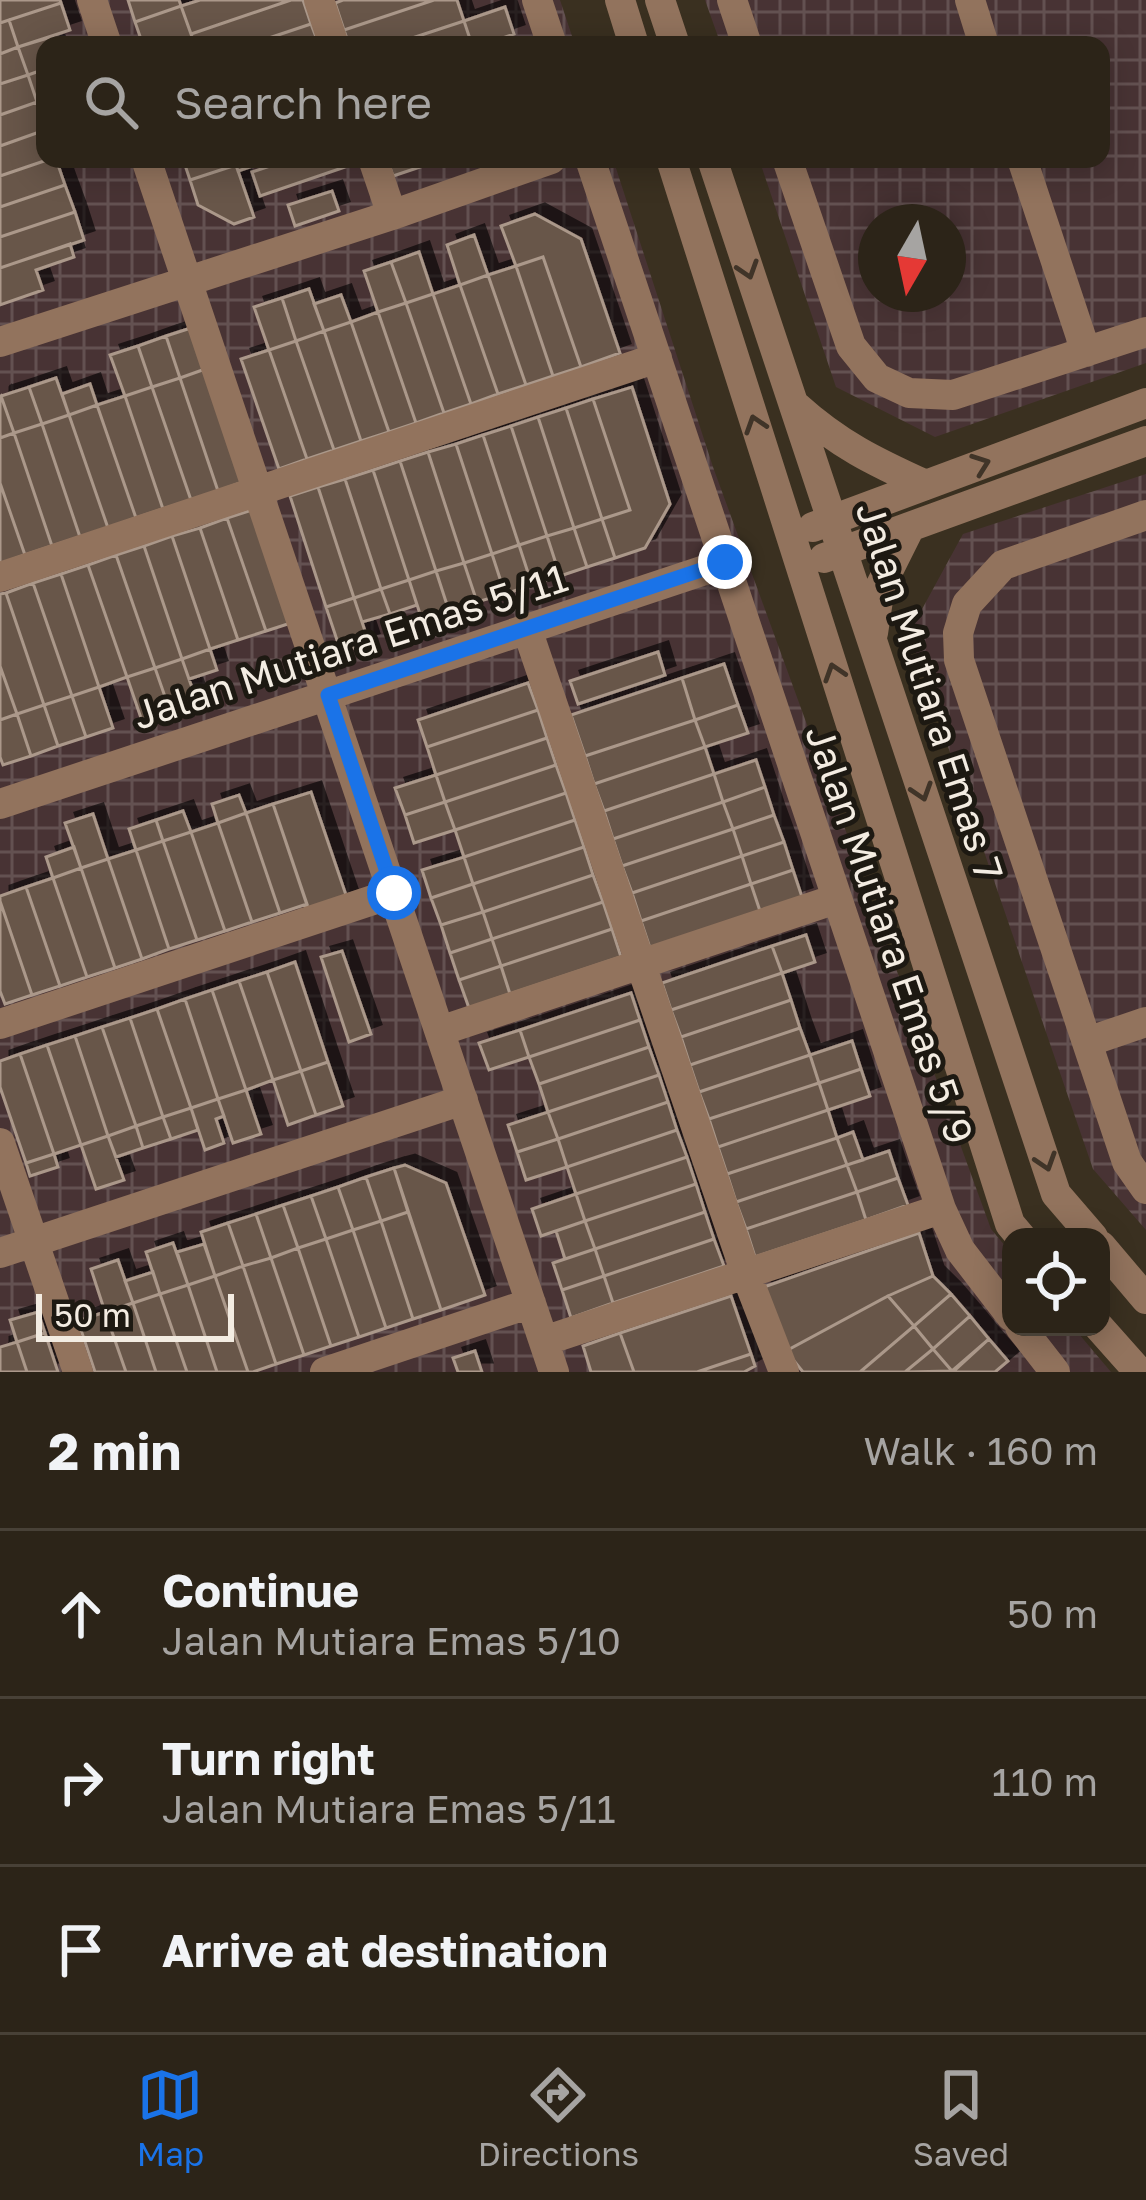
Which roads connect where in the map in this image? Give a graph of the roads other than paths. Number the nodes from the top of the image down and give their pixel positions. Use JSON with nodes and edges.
{"nodes":[{"id":1,"x":92,"y":0,"type":"edge"},
{"id":2,"x":319,"y":0,"type":"edge"},
{"id":3,"x":537,"y":0,"type":"edge"},
{"id":4,"x":620,"y":0,"type":"edge"},
{"id":5,"x":660,"y":0,"type":"edge"},
{"id":6,"x":732,"y":0,"type":"edge"},
{"id":7,"x":970,"y":0,"type":"edge"},
{"id":8,"x":104,"y":36,"type":"edge"},
{"id":9,"x":331,"y":36,"type":"edge"},
{"id":10,"x":549,"y":36,"type":"edge"},
{"id":11,"x":631,"y":36,"type":"edge"},
{"id":12,"x":672,"y":36,"type":"edge"},
{"id":13,"x":744,"y":36,"type":"edge"},
{"id":14,"x":982,"y":36,"type":"edge"},
{"id":15,"x":149,"y":168,"type":"edge"},
{"id":16,"x":376,"y":168,"type":"edge"},
{"id":17,"x":525,"y":168,"type":"edge"},
{"id":18,"x":593,"y":168,"type":"edge"},
{"id":19,"x":674,"y":168,"type":"edge"},
{"id":20,"x":715,"y":168,"type":"edge"},
{"id":21,"x":790,"y":168,"type":"edge"},
{"id":22,"x":1025,"y":168,"type":"edge"},
{"id":23,"x":392,"y":215,"type":"junction"},
{"id":24,"x":187,"y":279,"type":"junction"},
{"id":25,"x":1146,"y":332,"type":"edge"},
{"id":26,"x":0,"y":342,"type":"edge"},
{"id":27,"x":1086,"y":352,"type":"junction"},
{"id":28,"x":657,"y":358,"type":"junction"},
{"id":29,"x":791,"y":402,"type":"junction"},
{"id":30,"x":1146,"y":403,"type":"edge"},
{"id":31,"x":1146,"y":441,"type":"edge"},
{"id":32,"x":926,"y":485,"type":"junction"},
{"id":33,"x":259,"y":491,"type":"junction"},
{"id":34,"x":832,"y":520,"type":"junction"},
{"id":35,"x":1144,"y":520,"type":"edge"},
{"id":36,"x":910,"y":526,"type":"junction"},
{"id":37,"x":790,"y":535,"type":"junction"},
{"id":38,"x":842,"y":551,"type":"junction"},
{"id":39,"x":725,"y":562,"type":"junction"},
{"id":40,"x":800,"y":566,"type":"junction"},
{"id":41,"x":0,"y":577,"type":"edge"},
{"id":42,"x":527,"y":628,"type":"junction"},
{"id":43,"x":872,"y":642,"type":"junction"},
{"id":44,"x":328,"y":695,"type":"junction"},
{"id":45,"x":0,"y":804,"type":"edge"},
{"id":46,"x":394,"y":893,"type":"junction"},
{"id":47,"x":836,"y":899,"type":"junction"},
{"id":48,"x":640,"y":964,"type":"junction"},
{"id":49,"x":1146,"y":1022,"type":"edge"},
{"id":50,"x":0,"y":1024,"type":"edge"},
{"id":51,"x":440,"y":1031,"type":"junction"},
{"id":52,"x":1087,"y":1042,"type":"junction"},
{"id":53,"x":463,"y":1100,"type":"junction"},
{"id":54,"x":0,"y":1143,"type":"edge"},
{"id":55,"x":1146,"y":1189,"type":"edge"},
{"id":56,"x":941,"y":1209,"type":"junction"},
{"id":57,"x":1013,"y":1228,"type":"edge"},
{"id":58,"x":1085,"y":1228,"type":"edge"},
{"id":59,"x":34,"y":1242,"type":"junction"},
{"id":60,"x":0,"y":1253,"type":"edge"},
{"id":61,"x":1110,"y":1257,"type":"edge"},
{"id":62,"x":746,"y":1274,"type":"junction"},
{"id":63,"x":1146,"y":1299,"type":"edge"},
{"id":64,"x":531,"y":1303,"type":"junction"},
{"id":65,"x":1002,"y":1304,"type":"edge"},
{"id":66,"x":1027,"y":1336,"type":"edge"},
{"id":67,"x":1108,"y":1336,"type":"edge"},
{"id":68,"x":544,"y":1341,"type":"junction"},
{"id":69,"x":78,"y":1372,"type":"edge"},
{"id":70,"x":326,"y":1372,"type":"edge"},
{"id":71,"x":554,"y":1372,"type":"edge"},
{"id":72,"x":784,"y":1372,"type":"edge"},
{"id":73,"x":1055,"y":1372,"type":"edge"},
{"id":74,"x":1138,"y":1372,"type":"edge"}],
"edges":[{"from":1,"to":8,"type":"street"},
{"from":2,"to":9,"type":"street"},
{"from":3,"to":10,"type":"street"},
{"from":4,"to":11,"type":"street"},
{"from":5,"to":12,"type":"street"},
{"from":6,"to":13,"type":"street"},
{"from":7,"to":14,"type":"street"},
{"from":15,"to":24,"type":"street"},
{"from":16,"to":23,"type":"street"},
{"from":17,"to":23,"type":"street"},
{"from":18,"to":28,"type":"street","name":"Jalan Mutiara Emas 5/9"},
{"from":37,"to":19,"type":"street","one_way":true},
{"from":20,"to":29,"type":"street","name":"Jalan Mutiara Emas 7","one_way":true},
{"from":21,"to":27,"type":"street"},
{"from":22,"to":27,"type":"street"},
{"from":23,"to":24,"type":"street"},
{"from":24,"to":26,"type":"street"},
{"from":24,"to":33,"type":"street"},
{"from":25,"to":27,"type":"street"},
{"from":28,"to":33,"type":"street"},
{"from":28,"to":39,"type":"street","name":"Jalan Mutiara Emas 5/9"},
{"from":29,"to":32,"type":"street"},
{"from":29,"to":34,"type":"street","name":"Jalan Mutiara Emas 7"},
{"from":32,"to":30,"type":"street","one_way":true},
{"from":31,"to":36,"type":"street"},
{"from":32,"to":34,"type":"street"},
{"from":33,"to":41,"type":"street"},
{"from":33,"to":44,"type":"street"},
{"from":34,"to":37,"type":"street"},
{"from":34,"to":38,"type":"street","name":"Jalan Mutiara Emas 7"},
{"from":35,"to":52,"type":"street"},
{"from":36,"to":38,"type":"street"},
{"from":36,"to":43,"type":"street"},
{"from":37,"to":40,"type":"street"},
{"from":38,"to":40,"type":"street"},
{"from":38,"to":43,"type":"street","name":"Jalan Mutiara Emas 7"},
{"from":39,"to":42,"type":"street","name":"Jalan Mutiara Emas 5/11"},
{"from":39,"to":47,"type":"street","name":"Jalan Mutiara Emas 5/9"},
{"from":57,"to":40,"type":"street","one_way":true},
{"from":42,"to":44,"type":"street","name":"Jalan Mutiara Emas 5/11"},
{"from":42,"to":48,"type":"street"},
{"from":43,"to":58,"type":"street","name":"Jalan Mutiara Emas 7","one_way":true},
{"from":44,"to":45,"type":"street","name":"Jalan Mutiara Emas 5/11"},
{"from":44,"to":46,"type":"street"},
{"from":46,"to":50,"type":"street"},
{"from":46,"to":51,"type":"street"},
{"from":47,"to":48,"type":"street"},
{"from":47,"to":56,"type":"street","name":"Jalan Mutiara Emas 5/9"},
{"from":48,"to":51,"type":"street"},
{"from":48,"to":62,"type":"street"},
{"from":49,"to":52,"type":"street"},
{"from":51,"to":53,"type":"street"},
{"from":52,"to":55,"type":"street"},
{"from":53,"to":59,"type":"street"},
{"from":53,"to":64,"type":"street"},
{"from":54,"to":59,"type":"street"},
{"from":56,"to":62,"type":"street"},
{"from":56,"to":65,"type":"street","name":"Jalan Mutiara Emas 5/9"},
{"from":59,"to":60,"type":"street"},
{"from":59,"to":69,"type":"street"},
{"from":61,"to":63,"type":"street"},
{"from":62,"to":68,"type":"street"},
{"from":62,"to":72,"type":"street"},
{"from":64,"to":68,"type":"street"},
{"from":64,"to":70,"type":"street"},
{"from":66,"to":73,"type":"street"},
{"from":67,"to":74,"type":"street"},
{"from":68,"to":71,"type":"street"}]}
